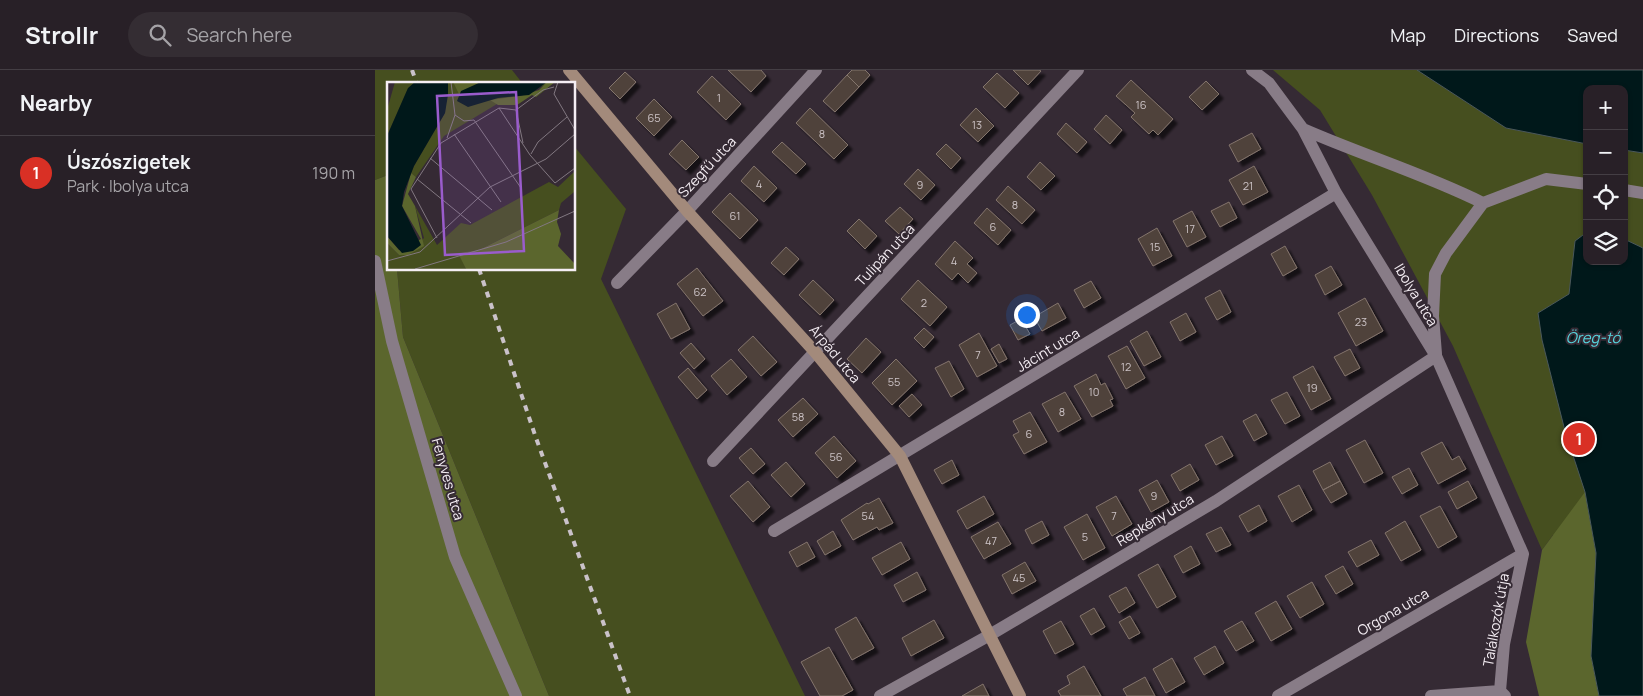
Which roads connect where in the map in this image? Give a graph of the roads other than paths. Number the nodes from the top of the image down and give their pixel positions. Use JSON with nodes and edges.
{"nodes":[{"id":1,"x":569,"y":70,"type":"edge"},
{"id":2,"x":816,"y":70,"type":"edge"},
{"id":3,"x":1078,"y":70,"type":"edge"},
{"id":4,"x":1252,"y":70,"type":"edge"},
{"id":5,"x":1303,"y":129,"type":"junction"},
{"id":6,"x":1583,"y":184,"type":"edge"},
{"id":7,"x":1628,"y":191,"type":"edge"},
{"id":8,"x":1336,"y":193,"type":"junction"},
{"id":9,"x":1643,"y":193,"type":"edge"},
{"id":10,"x":1483,"y":203,"type":"junction"},
{"id":11,"x":687,"y":211,"type":"junction"},
{"id":12,"x":375,"y":261,"type":"edge"},
{"id":13,"x":617,"y":283,"type":"dead end"},
{"id":14,"x":815,"y":352,"type":"junction"},
{"id":15,"x":1436,"y":356,"type":"junction"},
{"id":16,"x":900,"y":456,"type":"junction"},
{"id":17,"x":713,"y":460,"type":"dead end"},
{"id":18,"x":774,"y":531,"type":"dead end"},
{"id":19,"x":1523,"y":554,"type":"junction"},
{"id":20,"x":989,"y":636,"type":"junction"},
{"id":21,"x":1503,"y":694,"type":"edge"},
{"id":22,"x":516,"y":696,"type":"edge"},
{"id":23,"x":880,"y":696,"type":"edge"},
{"id":24,"x":1020,"y":696,"type":"edge"},
{"id":25,"x":1278,"y":696,"type":"edge"},
{"id":26,"x":1431,"y":696,"type":"edge"}],
"edges":[{"from":1,"to":11,"type":"street","name":"Árpád utca"},
{"from":2,"to":11,"type":"street","name":"Szegfű utca"},
{"from":3,"to":14,"type":"street","name":"Tulipán utca"},
{"from":4,"to":5,"type":"street","name":"Ibolya utca"},
{"from":5,"to":8,"type":"street","name":"Ibolya utca"},
{"from":5,"to":10,"type":"street"},
{"from":6,"to":10,"type":"street"},
{"from":7,"to":9,"type":"street"},
{"from":8,"to":15,"type":"street","name":"Ibolya utca"},
{"from":8,"to":16,"type":"street","name":"Jácint utca"},
{"from":10,"to":15,"type":"street"},
{"from":11,"to":13,"type":"street","name":"Szegfű utca"},
{"from":11,"to":14,"type":"street","name":"Árpád utca"},
{"from":12,"to":22,"type":"street","name":"Fenyves utca"},
{"from":14,"to":16,"type":"street","name":"Árpád utca"},
{"from":14,"to":17,"type":"street","name":"Tulipán utca"},
{"from":15,"to":19,"type":"street","name":"Ibolya utca"},
{"from":15,"to":20,"type":"street","name":"Repkény utca"},
{"from":16,"to":18,"type":"street","name":"Jácint utca"},
{"from":16,"to":20,"type":"street","name":"Árpád utca"},
{"from":19,"to":21,"type":"street","name":"Találkozók útja"},
{"from":19,"to":25,"type":"street","name":"Orgona utca"},
{"from":20,"to":23,"type":"street","name":"Repkény utca"},
{"from":20,"to":24,"type":"street","name":"Árpád utca"},
{"from":21,"to":26,"type":"street","name":"Találkozók útja"}]}
